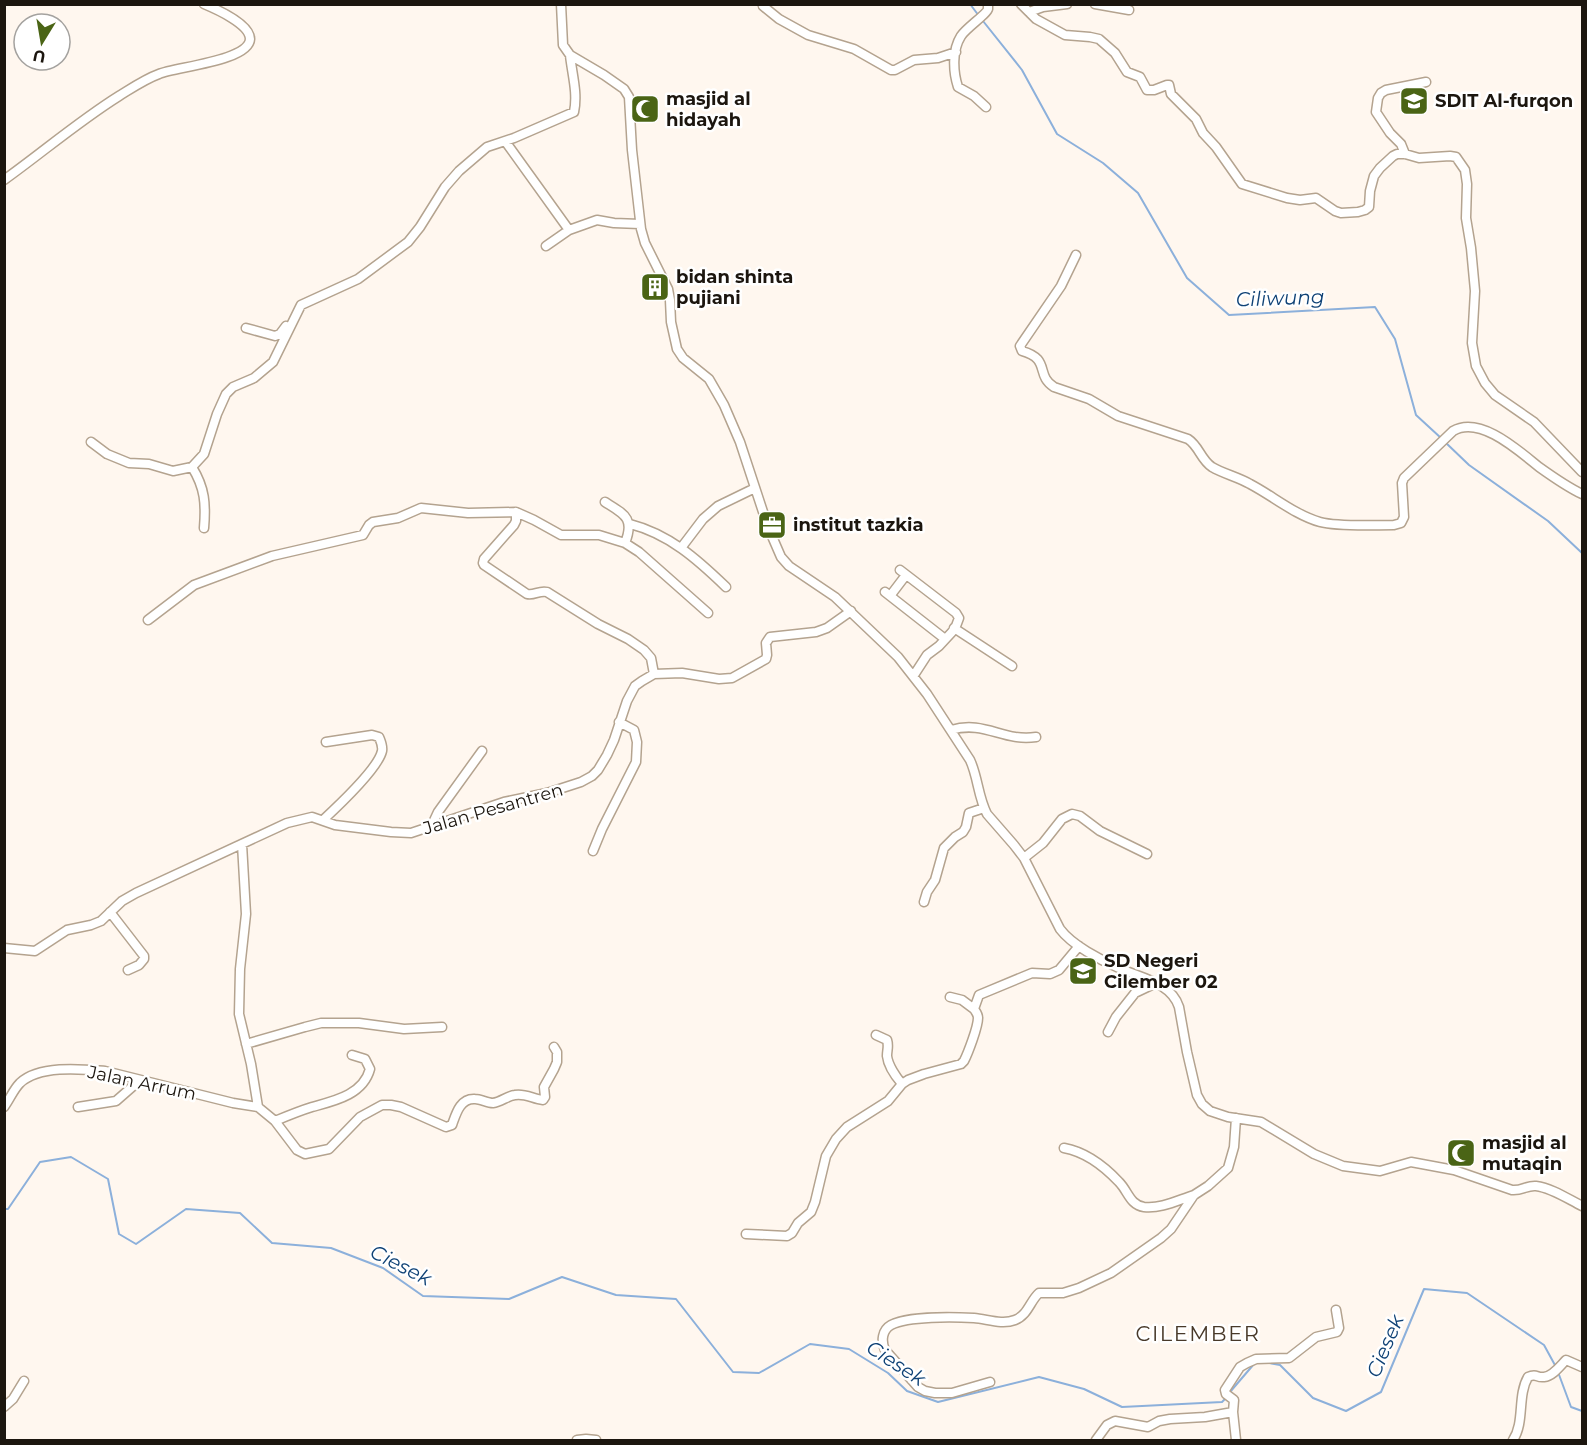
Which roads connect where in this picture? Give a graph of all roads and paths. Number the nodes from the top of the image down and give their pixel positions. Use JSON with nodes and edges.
{"nodes":[{"id":1,"x":204,"y":4,"type":"edge"},
{"id":2,"x":561,"y":4,"type":"edge"},
{"id":3,"x":1021,"y":4,"type":"edge"},
{"id":4,"x":1067,"y":4,"type":"edge"},
{"id":5,"x":1095,"y":4,"type":"edge"},
{"id":6,"x":763,"y":6,"type":"edge"},
{"id":7,"x":987,"y":8,"type":"edge"},
{"id":8,"x":1129,"y":10,"type":"dead end"},
{"id":9,"x":1029,"y":12,"type":"junction"},
{"id":10,"x":956,"y":52,"type":"junction"},
{"id":11,"x":570,"y":55,"type":"junction"},
{"id":12,"x":1426,"y":82,"type":"dead end"},
{"id":13,"x":986,"y":107,"type":"dead end"},
{"id":14,"x":505,"y":141,"type":"junction"},
{"id":15,"x":1405,"y":154,"type":"junction"},
{"id":16,"x":4,"y":180,"type":"edge"},
{"id":17,"x":640,"y":224,"type":"junction"},
{"id":18,"x":569,"y":230,"type":"junction"},
{"id":19,"x":546,"y":246,"type":"dead end"},
{"id":20,"x":1077,"y":255,"type":"dead end"},
{"id":21,"x":291,"y":323,"type":"junction"},
{"id":22,"x":246,"y":328,"type":"dead end"},
{"id":23,"x":91,"y":442,"type":"dead end"},
{"id":24,"x":192,"y":468,"type":"junction"},
{"id":25,"x":1582,"y":472,"type":"edge"},
{"id":26,"x":755,"y":488,"type":"junction"},
{"id":27,"x":1582,"y":494,"type":"edge"},
{"id":28,"x":605,"y":502,"type":"dead end"},
{"id":29,"x":516,"y":512,"type":"junction"},
{"id":30,"x":630,"y":524,"type":"junction"},
{"id":31,"x":204,"y":528,"type":"dead end"},
{"id":32,"x":626,"y":543,"type":"junction"},
{"id":33,"x":681,"y":548,"type":"junction"},
{"id":34,"x":726,"y":587,"type":"dead end"},
{"id":35,"x":851,"y":611,"type":"junction"},
{"id":36,"x":708,"y":613,"type":"dead end"},
{"id":37,"x":148,"y":620,"type":"dead end"},
{"id":38,"x":954,"y":628,"type":"junction"},
{"id":39,"x":945,"y":639,"type":"junction"},
{"id":40,"x":1012,"y":666,"type":"dead end"},
{"id":41,"x":654,"y":674,"type":"junction"},
{"id":42,"x":914,"y":675,"type":"junction"},
{"id":43,"x":619,"y":722,"type":"junction"},
{"id":44,"x":951,"y":730,"type":"junction"},
{"id":45,"x":1036,"y":737,"type":"dead end"},
{"id":46,"x":326,"y":741,"type":"dead end"},
{"id":47,"x":482,"y":752,"type":"dead end"},
{"id":48,"x":984,"y":808,"type":"junction"},
{"id":49,"x":323,"y":820,"type":"junction"},
{"id":50,"x":431,"y":827,"type":"junction"},
{"id":51,"x":242,"y":844,"type":"junction"},
{"id":52,"x":593,"y":851,"type":"dead end"},
{"id":53,"x":1147,"y":854,"type":"dead end"},
{"id":54,"x":1024,"y":858,"type":"junction"},
{"id":55,"x":924,"y":902,"type":"dead end"},
{"id":56,"x":110,"y":912,"type":"junction"},
{"id":57,"x":1079,"y":946,"type":"junction"},
{"id":58,"x":4,"y":948,"type":"edge"},
{"id":59,"x":128,"y":970,"type":"dead end"},
{"id":60,"x":1156,"y":983,"type":"junction"},
{"id":61,"x":950,"y":997,"type":"dead end"},
{"id":62,"x":974,"y":1009,"type":"junction"},
{"id":63,"x":442,"y":1028,"type":"dead end"},
{"id":64,"x":1108,"y":1032,"type":"dead end"},
{"id":65,"x":876,"y":1035,"type":"dead end"},
{"id":66,"x":246,"y":1044,"type":"junction"},
{"id":67,"x":554,"y":1047,"type":"dead end"},
{"id":68,"x":352,"y":1055,"type":"dead end"},
{"id":69,"x":141,"y":1080,"type":"junction"},
{"id":70,"x":902,"y":1084,"type":"junction"},
{"id":71,"x":4,"y":1107,"type":"edge"},
{"id":72,"x":78,"y":1107,"type":"dead end"},
{"id":73,"x":258,"y":1107,"type":"junction"},
{"id":74,"x":1236,"y":1118,"type":"junction"},
{"id":75,"x":276,"y":1121,"type":"junction"},
{"id":76,"x":1064,"y":1148,"type":"dead end"},
{"id":77,"x":1194,"y":1195,"type":"junction"},
{"id":78,"x":1582,"y":1206,"type":"edge"},
{"id":79,"x":746,"y":1234,"type":"dead end"},
{"id":80,"x":1336,"y":1310,"type":"dead end"},
{"id":81,"x":1582,"y":1367,"type":"edge"},
{"id":82,"x":24,"y":1381,"type":"dead end"},
{"id":83,"x":990,"y":1382,"type":"dead end"},
{"id":84,"x":4,"y":1407,"type":"edge"},
{"id":85,"x":1233,"y":1412,"type":"junction"},
{"id":86,"x":577,"y":1440,"type":"edge"},
{"id":87,"x":596,"y":1440,"type":"edge"},
{"id":88,"x":1096,"y":1440,"type":"edge"},
{"id":89,"x":1236,"y":1440,"type":"edge"},
{"id":90,"x":1513,"y":1440,"type":"edge"}],
"edges":[{"from":1,"to":16,"type":"street"},
{"from":2,"to":11,"type":"street"},
{"from":3,"to":9,"type":"street"},
{"from":4,"to":9,"type":"street"},
{"from":5,"to":8,"type":"street"},
{"from":6,"to":10,"type":"street"},
{"from":7,"to":10,"type":"street"},
{"from":9,"to":15,"type":"street"},
{"from":10,"to":13,"type":"street"},
{"from":11,"to":14,"type":"street"},
{"from":11,"to":17,"type":"street"},
{"from":12,"to":15,"type":"street"},
{"from":14,"to":18,"type":"street"},
{"from":14,"to":21,"type":"street"},
{"from":15,"to":25,"type":"street"},
{"from":17,"to":18,"type":"street"},
{"from":17,"to":26,"type":"street"},
{"from":18,"to":19,"type":"street"},
{"from":20,"to":27,"type":"street"},
{"from":21,"to":22,"type":"street"},
{"from":21,"to":24,"type":"street"},
{"from":23,"to":24,"type":"street"},
{"from":24,"to":31,"type":"street"},
{"from":26,"to":33,"type":"street"},
{"from":26,"to":35,"type":"street"},
{"from":28,"to":30,"type":"street"},
{"from":29,"to":32,"type":"street"},
{"from":29,"to":37,"type":"street"},
{"from":29,"to":41,"type":"street"},
{"from":30,"to":32,"type":"street"},
{"from":30,"to":33,"type":"street"},
{"from":32,"to":36,"type":"street"},
{"from":33,"to":34,"type":"street"},
{"from":35,"to":41,"type":"street"},
{"from":35,"to":42,"type":"street"},
{"from":38,"to":39,"type":"street"},
{"from":38,"to":39,"type":"street"},
{"from":38,"to":40,"type":"street"},
{"from":39,"to":42,"type":"street"},
{"from":41,"to":43,"type":"street","name":"Jalan Pesantren"},
{"from":42,"to":44,"type":"street"},
{"from":43,"to":50,"type":"street","name":"Jalan Pesantren"},
{"from":43,"to":52,"type":"street"},
{"from":44,"to":45,"type":"street"},
{"from":44,"to":48,"type":"street"},
{"from":46,"to":49,"type":"street"},
{"from":47,"to":50,"type":"street"},
{"from":48,"to":54,"type":"street"},
{"from":48,"to":55,"type":"street"},
{"from":49,"to":50,"type":"street","name":"Jalan Pesantren"},
{"from":49,"to":51,"type":"street","name":"Jalan Pesantren"},
{"from":51,"to":56,"type":"street","name":"Jalan Pesantren"},
{"from":51,"to":66,"type":"street"},
{"from":53,"to":54,"type":"street"},
{"from":54,"to":57,"type":"street"},
{"from":56,"to":58,"type":"street","name":"Jalan Pesantren"},
{"from":56,"to":59,"type":"street"},
{"from":57,"to":60,"type":"street"},
{"from":57,"to":62,"type":"street"},
{"from":60,"to":64,"type":"street"},
{"from":60,"to":74,"type":"street"},
{"from":61,"to":62,"type":"street"},
{"from":62,"to":70,"type":"street"},
{"from":63,"to":66,"type":"street"},
{"from":65,"to":70,"type":"street"},
{"from":66,"to":73,"type":"street"},
{"from":67,"to":75,"type":"street"},
{"from":68,"to":75,"type":"street"},
{"from":69,"to":71,"type":"street","name":"Jalan Arrum"},
{"from":69,"to":72,"type":"street"},
{"from":69,"to":73,"type":"street","name":"Jalan Arrum"},
{"from":70,"to":79,"type":"street"},
{"from":73,"to":75,"type":"street"},
{"from":74,"to":77,"type":"street"},
{"from":74,"to":78,"type":"street"},
{"from":76,"to":77,"type":"street"},
{"from":77,"to":83,"type":"street"},
{"from":80,"to":85,"type":"street"},
{"from":81,"to":90,"type":"street"},
{"from":82,"to":84,"type":"street"},
{"from":85,"to":88,"type":"street"},
{"from":85,"to":89,"type":"street"},
{"from":86,"to":87,"type":"street"}]}
